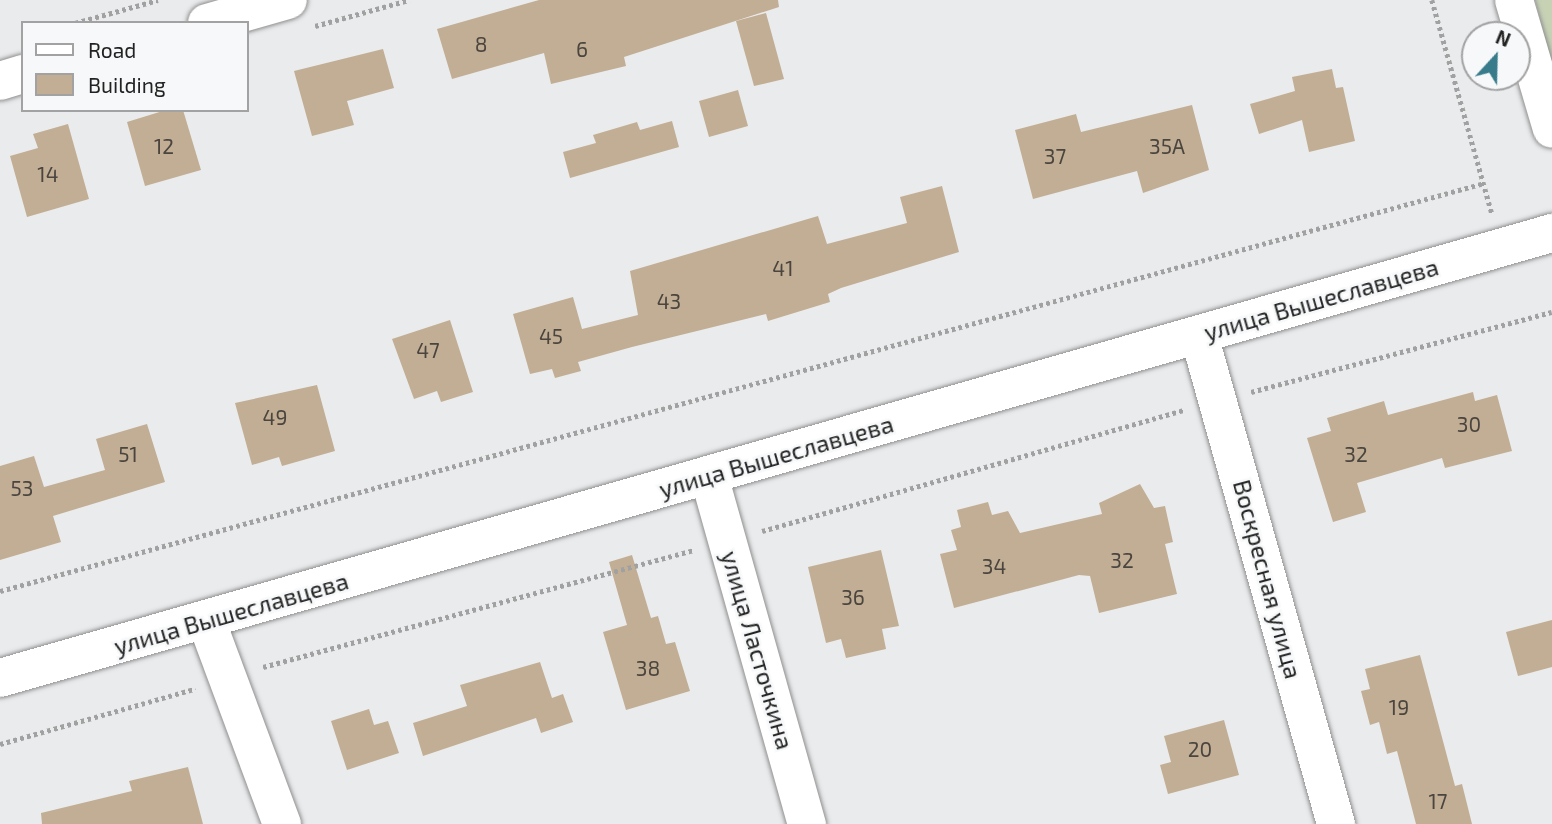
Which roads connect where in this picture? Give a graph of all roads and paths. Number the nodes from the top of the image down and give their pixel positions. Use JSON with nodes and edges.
{"nodes":[{"id":1,"x":158,"y":0,"type":"edge"},
{"id":2,"x":409,"y":0,"type":"edge"},
{"id":3,"x":1432,"y":0,"type":"edge"},
{"id":4,"x":1514,"y":0,"type":"edge"},
{"id":5,"x":298,"y":14,"type":"edge"},
{"id":6,"x":82,"y":21,"type":"edge"},
{"id":7,"x":227,"y":21,"type":"edge"},
{"id":8,"x":21,"y":76,"type":"edge"},
{"id":9,"x":0,"y":81,"type":"edge"},
{"id":10,"x":1552,"y":129,"type":"edge"},
{"id":11,"x":1484,"y":183,"type":"junction"},
{"id":12,"x":1552,"y":233,"type":"edge"},
{"id":13,"x":1502,"y":247,"type":"junction"},
{"id":14,"x":1552,"y":312,"type":"edge"},
{"id":15,"x":1199,"y":335,"type":"junction"},
{"id":16,"x":1243,"y":394,"type":"dead end"},
{"id":17,"x":1138,"y":424,"type":"dead end"},
{"id":18,"x":709,"y":476,"type":"junction"},
{"id":19,"x":728,"y":541,"type":"junction"},
{"id":20,"x":0,"y":591,"type":"edge"},
{"id":21,"x":206,"y":620,"type":"junction"},
{"id":22,"x":0,"y":678,"type":"edge"},
{"id":23,"x":227,"y":678,"type":"junction"},
{"id":24,"x":0,"y":744,"type":"edge"},
{"id":25,"x":282,"y":824,"type":"edge"},
{"id":26,"x":807,"y":824,"type":"edge"},
{"id":27,"x":1336,"y":824,"type":"edge"}],
"edges":[{"from":1,"to":6,"type":"path"},
{"from":2,"to":5,"type":"path"},
{"from":3,"to":11,"type":"path"},
{"from":4,"to":10,"type":"street"},
{"from":5,"to":7,"type":"street"},
{"from":8,"to":9,"type":"street"},
{"from":11,"to":13,"type":"path"},
{"from":11,"to":20,"type":"path"},
{"from":12,"to":13,"type":"street","name":"улица Вышеславцева"},
{"from":13,"to":15,"type":"street","name":"улица Вышеславцева"},
{"from":14,"to":16,"type":"path"},
{"from":15,"to":18,"type":"street","name":"улица Вышеславцева"},
{"from":15,"to":27,"type":"street","name":"Воскресная улица"},
{"from":17,"to":19,"type":"path"},
{"from":18,"to":19,"type":"street","name":"улица Ласточкина"},
{"from":18,"to":21,"type":"street","name":"улица Вышеславцева"},
{"from":19,"to":23,"type":"path"},
{"from":19,"to":26,"type":"street","name":"улица Ласточкина"},
{"from":21,"to":22,"type":"street","name":"улица Вышеславцева"},
{"from":21,"to":23,"type":"street"},
{"from":23,"to":24,"type":"path"},
{"from":23,"to":25,"type":"street"}]}
